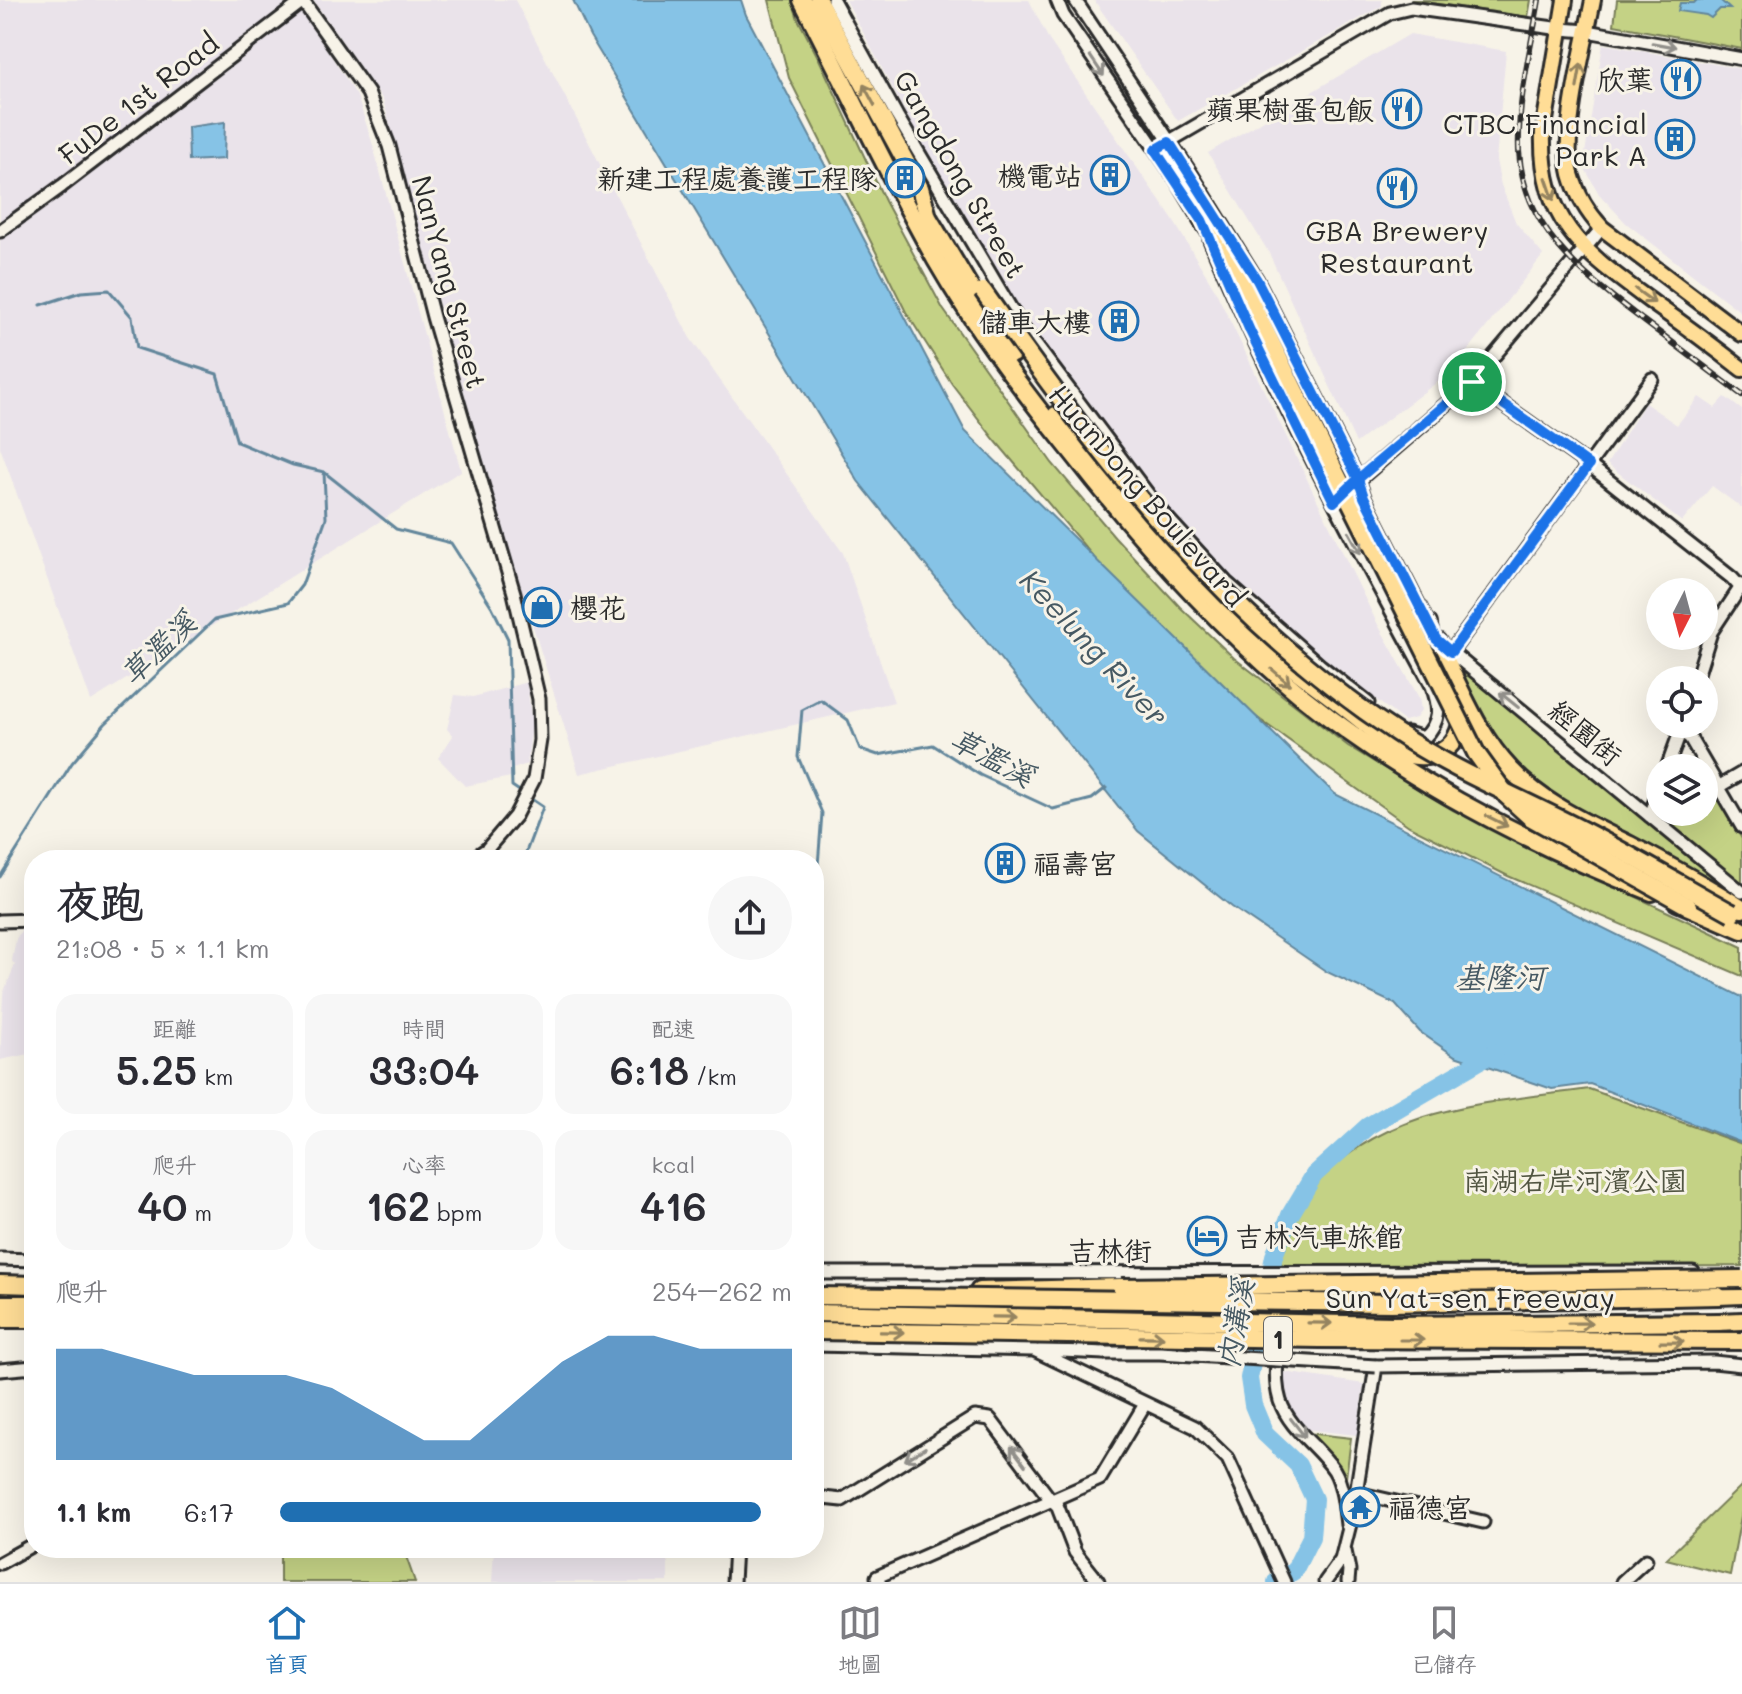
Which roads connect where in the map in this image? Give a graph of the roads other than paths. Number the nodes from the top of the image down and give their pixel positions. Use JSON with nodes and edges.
{"nodes":[{"id":1,"x":302,"y":0,"type":"edge"},
{"id":2,"x":802,"y":0,"type":"edge"},
{"id":3,"x":818,"y":0,"type":"edge"},
{"id":4,"x":833,"y":0,"type":"edge"},
{"id":5,"x":1057,"y":0,"type":"edge"},
{"id":6,"x":1075,"y":0,"type":"edge"},
{"id":7,"x":1565,"y":0,"type":"edge"},
{"id":8,"x":1593,"y":0,"type":"edge"},
{"id":9,"x":1561,"y":29,"type":"junction"},
{"id":10,"x":1587,"y":31,"type":"junction"},
{"id":11,"x":1742,"y":59,"type":"edge"},
{"id":12,"x":867,"y":126,"type":"junction"},
{"id":13,"x":1169,"y":142,"type":"junction"},
{"id":14,"x":1155,"y":150,"type":"junction"},
{"id":15,"x":920,"y":188,"type":"junction"},
{"id":16,"x":1202,"y":220,"type":"junction"},
{"id":17,"x":1602,"y":228,"type":"junction"},
{"id":18,"x":0,"y":231,"type":"edge"},
{"id":19,"x":1583,"y":249,"type":"junction"},
{"id":20,"x":991,"y":324,"type":"junction"},
{"id":21,"x":1742,"y":334,"type":"edge"},
{"id":22,"x":1742,"y":369,"type":"edge"},
{"id":23,"x":1652,"y":379,"type":"dead end"},
{"id":24,"x":1472,"y":382,"type":"junction"},
{"id":25,"x":1589,"y":465,"type":"junction"},
{"id":26,"x":1358,"y":479,"type":"junction"},
{"id":27,"x":1334,"y":502,"type":"junction"},
{"id":28,"x":1741,"y":587,"type":"edge"},
{"id":29,"x":1432,"y":631,"type":"junction"},
{"id":30,"x":1451,"y":652,"type":"junction"},
{"id":31,"x":1700,"y":666,"type":"edge"},
{"id":32,"x":1424,"y":738,"type":"junction"},
{"id":33,"x":1384,"y":739,"type":"junction"},
{"id":34,"x":1742,"y":773,"type":"edge"},
{"id":35,"x":1718,"y":787,"type":"joint"},
{"id":36,"x":1646,"y":813,"type":"edge"},
{"id":37,"x":1662,"y":826,"type":"edge"},
{"id":38,"x":1742,"y":827,"type":"edge"},
{"id":39,"x":486,"y":850,"type":"edge"},
{"id":40,"x":1742,"y":892,"type":"edge"},
{"id":41,"x":1688,"y":906,"type":"junction"},
{"id":42,"x":1739,"y":913,"type":"edge"},
{"id":43,"x":24,"y":920,"type":"edge"},
{"id":44,"x":0,"y":921,"type":"edge"},
{"id":45,"x":1742,"y":930,"type":"edge"},
{"id":46,"x":0,"y":1259,"type":"edge"},
{"id":47,"x":24,"y":1260,"type":"edge"},
{"id":48,"x":1288,"y":1272,"type":"junction"},
{"id":49,"x":1742,"y":1272,"type":"edge"},
{"id":50,"x":824,"y":1273,"type":"edge"},
{"id":51,"x":1742,"y":1279,"type":"edge"},
{"id":52,"x":0,"y":1284,"type":"edge"},
{"id":53,"x":24,"y":1285,"type":"edge"},
{"id":54,"x":1742,"y":1295,"type":"edge"},
{"id":55,"x":824,"y":1296,"type":"edge"},
{"id":56,"x":824,"y":1296,"type":"edge"},
{"id":57,"x":0,"y":1304,"type":"edge"},
{"id":58,"x":24,"y":1304,"type":"edge"},
{"id":59,"x":824,"y":1313,"type":"edge"},
{"id":60,"x":0,"y":1319,"type":"edge"},
{"id":61,"x":24,"y":1319,"type":"edge"},
{"id":62,"x":1742,"y":1321,"type":"edge"},
{"id":63,"x":824,"y":1331,"type":"edge"},
{"id":64,"x":1742,"y":1341,"type":"edge"},
{"id":65,"x":824,"y":1345,"type":"edge"},
{"id":66,"x":1034,"y":1350,"type":"junction"},
{"id":67,"x":1742,"y":1365,"type":"edge"},
{"id":68,"x":1376,"y":1366,"type":"junction"},
{"id":69,"x":24,"y":1368,"type":"edge"},
{"id":70,"x":0,"y":1370,"type":"edge"},
{"id":71,"x":1145,"y":1404,"type":"junction"},
{"id":72,"x":1357,"y":1493,"type":"junction"},
{"id":73,"x":824,"y":1498,"type":"edge"},
{"id":74,"x":1050,"y":1499,"type":"junction"},
{"id":75,"x":1483,"y":1522,"type":"dead end"},
{"id":76,"x":1348,"y":1529,"type":"junction"},
{"id":77,"x":1345,"y":1548,"type":"junction"},
{"id":78,"x":24,"y":1550,"type":"edge"},
{"id":79,"x":734,"y":1558,"type":"edge"},
{"id":80,"x":1646,"y":1560,"type":"dead end"},
{"id":81,"x":0,"y":1563,"type":"edge"},
{"id":82,"x":878,"y":1580,"type":"edge"},
{"id":83,"x":1098,"y":1581,"type":"edge"},
{"id":84,"x":733,"y":1582,"type":"edge"},
{"id":85,"x":865,"y":1582,"type":"edge"},
{"id":86,"x":1284,"y":1582,"type":"edge"},
{"id":87,"x":1325,"y":1582,"type":"edge"},
{"id":88,"x":1348,"y":1582,"type":"edge"},
{"id":89,"x":1622,"y":1582,"type":"edge"}],
"edges":[{"from":1,"to":18,"type":"street","name":"FuDe 1st Road"},
{"from":1,"to":39,"type":"street","name":"NanYang Street"},
{"from":2,"to":12,"type":"highway","name":"HuanDong Boulevard"},
{"from":15,"to":3,"type":"highway","one_way":true},
{"from":4,"to":32,"type":"street","name":"Gangdong Street"},
{"from":5,"to":14,"type":"street","one_way":true},
{"from":6,"to":13,"type":"street"},
{"from":7,"to":9,"type":"main road"},
{"from":8,"to":10,"type":"main road"},
{"from":9,"to":10,"type":"street"},
{"from":9,"to":13,"type":"street"},
{"from":9,"to":19,"type":"main road","one_way":true},
{"from":10,"to":11,"type":"street","one_way":true},
{"from":17,"to":10,"type":"main road","one_way":true},
{"from":12,"to":20,"type":"highway"},
{"from":12,"to":41,"type":"highway","name":"HuanDong Boulevard","one_way":true,"bridge":true},
{"from":13,"to":14,"type":"street"},
{"from":13,"to":26,"type":"street"},
{"from":14,"to":16,"type":"street"},
{"from":15,"to":20,"type":"highway"},
{"from":15,"to":42,"type":"highway","name":"HuanDong Boulevard","bridge":true},
{"from":16,"to":27,"type":"street"},
{"from":16,"to":41,"type":"highway","bridge":true},
{"from":17,"to":19,"type":"street"},
{"from":17,"to":21,"type":"main road"},
{"from":19,"to":22,"type":"main road","one_way":true},
{"from":19,"to":24,"type":"street"},
{"from":20,"to":33,"type":"highway"},
{"from":23,"to":25,"type":"street"},
{"from":24,"to":25,"type":"street"},
{"from":24,"to":26,"type":"street"},
{"from":25,"to":28,"type":"street"},
{"from":25,"to":30,"type":"street"},
{"from":26,"to":27,"type":"street"},
{"from":26,"to":29,"type":"street"},
{"from":27,"to":32,"type":"street","one_way":true},
{"from":28,"to":31,"type":"street"},
{"from":29,"to":30,"type":"street","name":"經園街"},
{"from":29,"to":33,"type":"highway"},
{"from":29,"to":42,"type":"highway"},
{"from":36,"to":30,"type":"street","name":"經園街","one_way":true},
{"from":32,"to":33,"type":"highway"},
{"from":34,"to":35,"type":"street"},
{"from":35,"to":38,"type":"street"},
{"from":37,"to":40,"type":"street","name":"經園街"},
{"from":41,"to":45,"type":"highway","name":"HuanDong Boulevard"},
{"from":43,"to":44,"type":"street"},
{"from":46,"to":47,"type":"street"},
{"from":48,"to":49,"type":"street","name":"吉林街"},
{"from":48,"to":50,"type":"street","name":"吉林街"},
{"from":48,"to":76,"type":"street","one_way":true},
{"from":51,"to":55,"type":"highway","number":"1","bridge":true},
{"from":52,"to":53,"type":"highway"},
{"from":54,"to":56,"type":"highway","name":"Sun Yat-sen Freeway","number":"1","bridge":true},
{"from":57,"to":58,"type":"highway"},
{"from":59,"to":62,"type":"highway","name":"Sun Yat-sen Freeway","number":"1","one_way":true,"bridge":true},
{"from":60,"to":61,"type":"highway"},
{"from":63,"to":64,"type":"highway","number":"1","one_way":true,"bridge":true},
{"from":65,"to":66,"type":"street"},
{"from":66,"to":68,"type":"street","bridge":true},
{"from":66,"to":71,"type":"street"},
{"from":67,"to":68,"type":"street"},
{"from":68,"to":72,"type":"street"},
{"from":69,"to":70,"type":"street"},
{"from":71,"to":74,"type":"street"},
{"from":71,"to":86,"type":"street"},
{"from":72,"to":75,"type":"street"},
{"from":72,"to":76,"type":"street"},
{"from":74,"to":73,"type":"street","one_way":true},
{"from":74,"to":82,"type":"street"},
{"from":74,"to":83,"type":"street"},
{"from":76,"to":77,"type":"street"},
{"from":77,"to":87,"type":"street"},
{"from":77,"to":88,"type":"street"},
{"from":78,"to":81,"type":"street"},
{"from":79,"to":84,"type":"street"},
{"from":80,"to":89,"type":"street"},
{"from":82,"to":85,"type":"street"}]}
